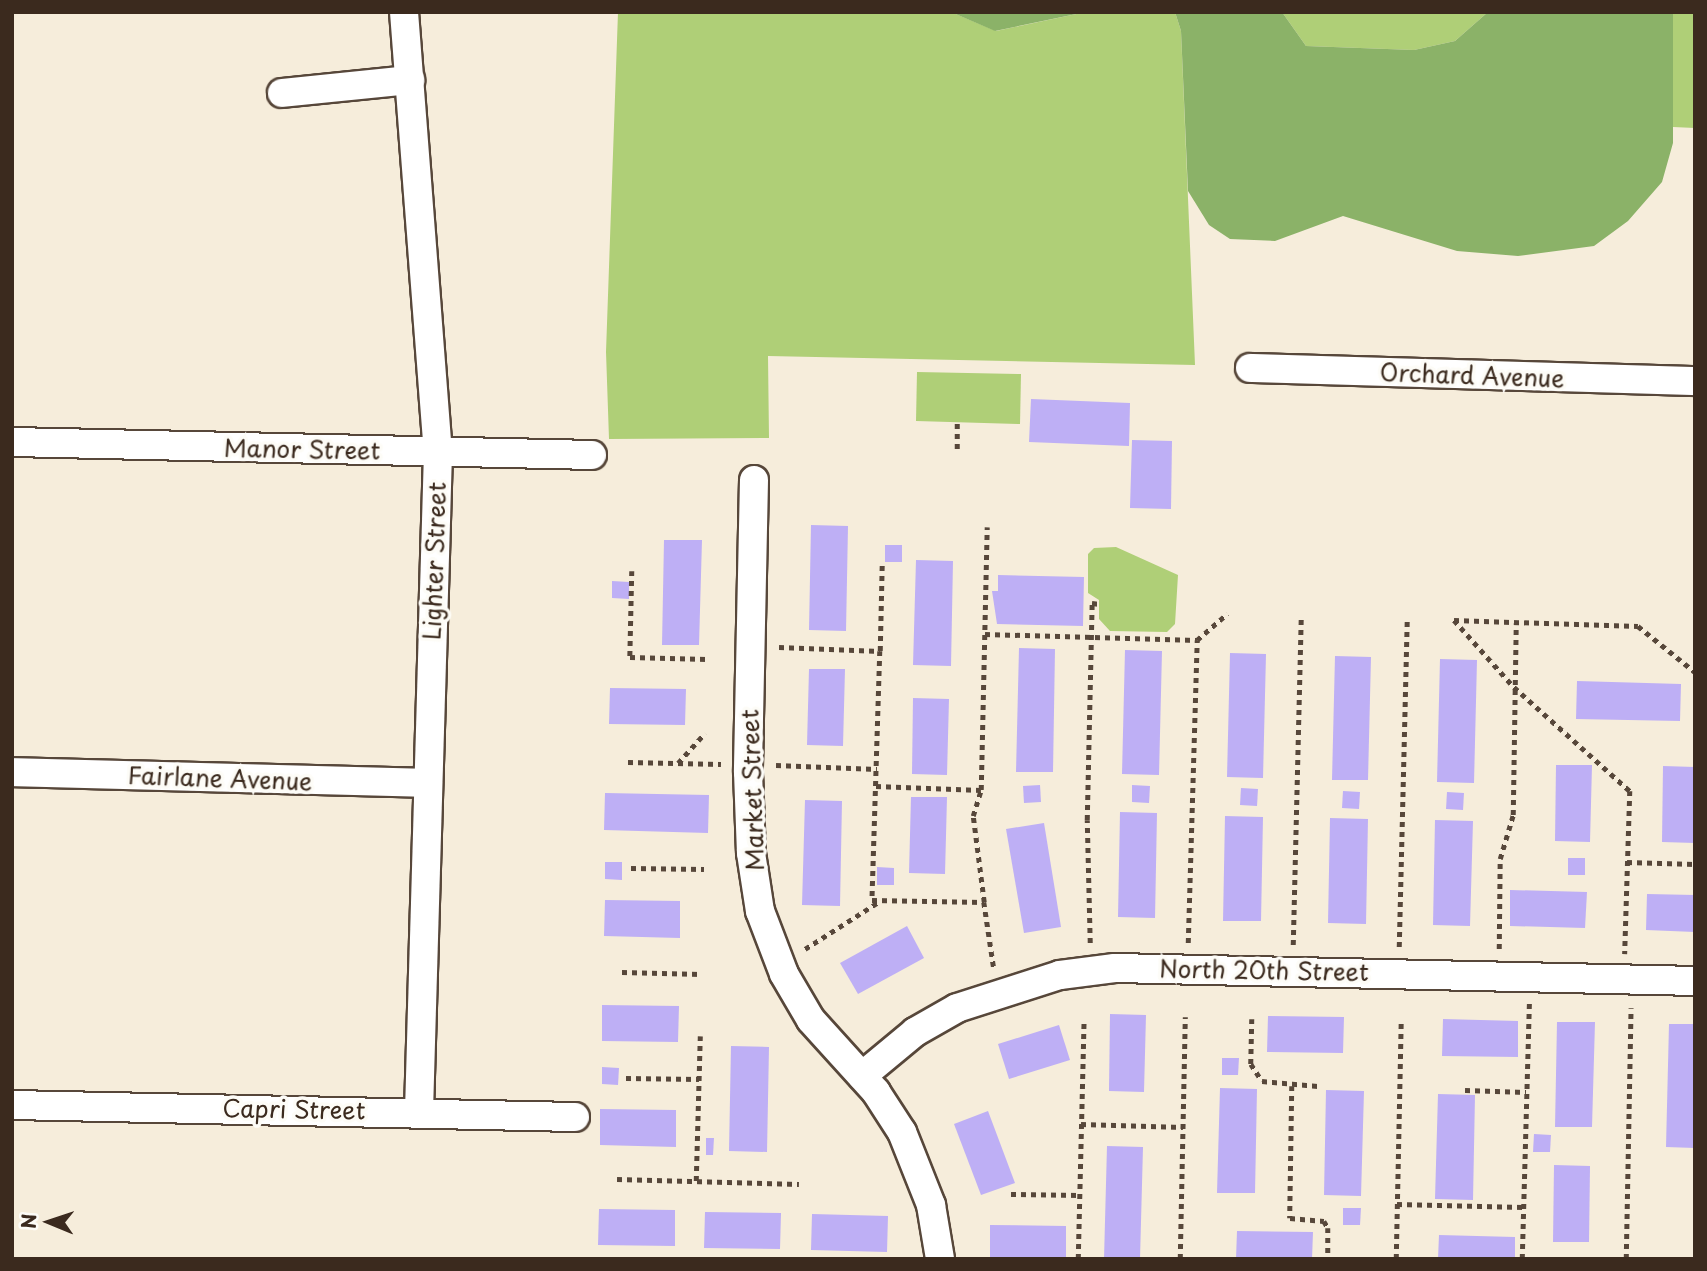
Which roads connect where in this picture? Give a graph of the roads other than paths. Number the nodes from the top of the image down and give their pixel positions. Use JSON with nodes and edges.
{"nodes":[{"id":1,"x":404,"y":12,"type":"edge"},
{"id":2,"x":410,"y":80,"type":"junction"},
{"id":3,"x":282,"y":93,"type":"dead end"},
{"id":4,"x":1250,"y":368,"type":"dead end"},
{"id":5,"x":1695,"y":381,"type":"edge"},
{"id":6,"x":12,"y":442,"type":"edge"},
{"id":7,"x":438,"y":452,"type":"junction"},
{"id":8,"x":592,"y":455,"type":"dead end"},
{"id":9,"x":754,"y":480,"type":"dead end"},
{"id":10,"x":12,"y":772,"type":"edge"},
{"id":11,"x":427,"y":783,"type":"junction"},
{"id":12,"x":1695,"y":981,"type":"edge"},
{"id":13,"x":862,"y":1076,"type":"junction"},
{"id":14,"x":12,"y":1105,"type":"edge"},
{"id":15,"x":419,"y":1111,"type":"junction"},
{"id":16,"x":575,"y":1117,"type":"dead end"},
{"id":17,"x":940,"y":1259,"type":"edge"}],
"edges":[{"from":1,"to":2,"type":"street","name":"Lighter Street"},
{"from":2,"to":3,"type":"street"},
{"from":2,"to":7,"type":"street","name":"Lighter Street"},
{"from":4,"to":5,"type":"street","name":"Orchard Avenue"},
{"from":6,"to":7,"type":"street","name":"Manor Street"},
{"from":7,"to":8,"type":"street","name":"Manor Street"},
{"from":7,"to":11,"type":"street","name":"Lighter Street"},
{"from":9,"to":13,"type":"street","name":"Market Street"},
{"from":10,"to":11,"type":"street","name":"Fairlane Avenue"},
{"from":11,"to":15,"type":"street","name":"Lighter Street"},
{"from":12,"to":13,"type":"street","name":"North 20th Street"},
{"from":13,"to":17,"type":"street","name":"Market Street"},
{"from":14,"to":15,"type":"street","name":"Capri Street"},
{"from":15,"to":16,"type":"street","name":"Capri Street"}]}
